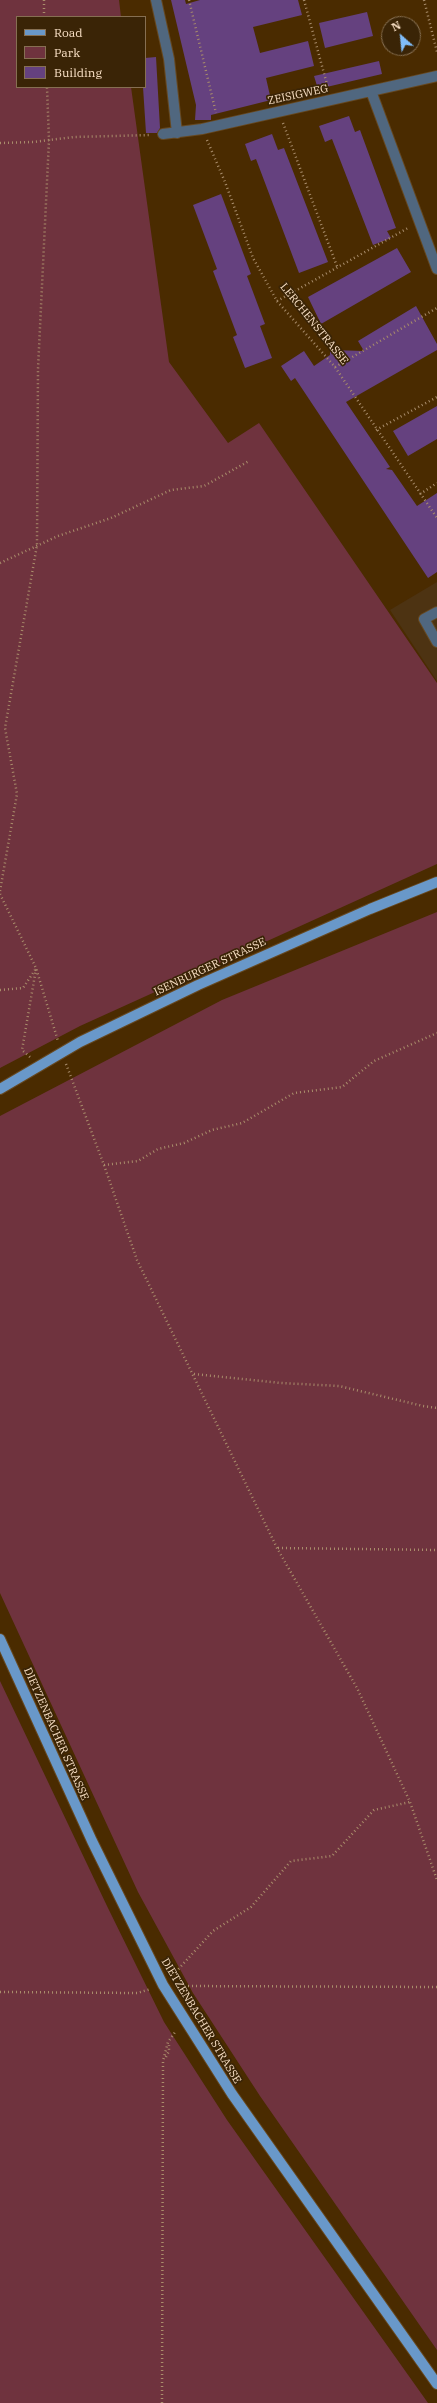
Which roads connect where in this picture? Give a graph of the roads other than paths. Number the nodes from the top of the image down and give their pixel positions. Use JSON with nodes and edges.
{"nodes":[{"id":1,"x":156,"y":0,"type":"edge"},
{"id":2,"x":437,"y":76,"type":"edge"},
{"id":3,"x":371,"y":91,"type":"junction"},
{"id":4,"x":177,"y":133,"type":"junction"},
{"id":5,"x":163,"y":134,"type":"road end"},
{"id":6,"x":437,"y":269,"type":"edge"},
{"id":7,"x":437,"y":612,"type":"edge"},
{"id":8,"x":437,"y":642,"type":"edge"},
{"id":9,"x":437,"y":882,"type":"edge"},
{"id":10,"x":0,"y":1089,"type":"edge"},
{"id":11,"x":0,"y":1639,"type":"edge"},
{"id":12,"x":437,"y":2384,"type":"edge"}],
"edges":[{"from":1,"to":4,"type":"street"},
{"from":2,"to":3,"type":"street","name":"ZEISIGWEG"},
{"from":3,"to":4,"type":"street","name":"ZEISIGWEG"},
{"from":3,"to":6,"type":"street"},
{"from":4,"to":5,"type":"street","name":"ZEISIGWEG"},
{"from":7,"to":8,"type":"street"},
{"from":9,"to":10,"type":"main road","name":"ISENBURGER STRASSE"},
{"from":11,"to":12,"type":"main road","name":"DIETZENBACHER STRASSE"}]}
